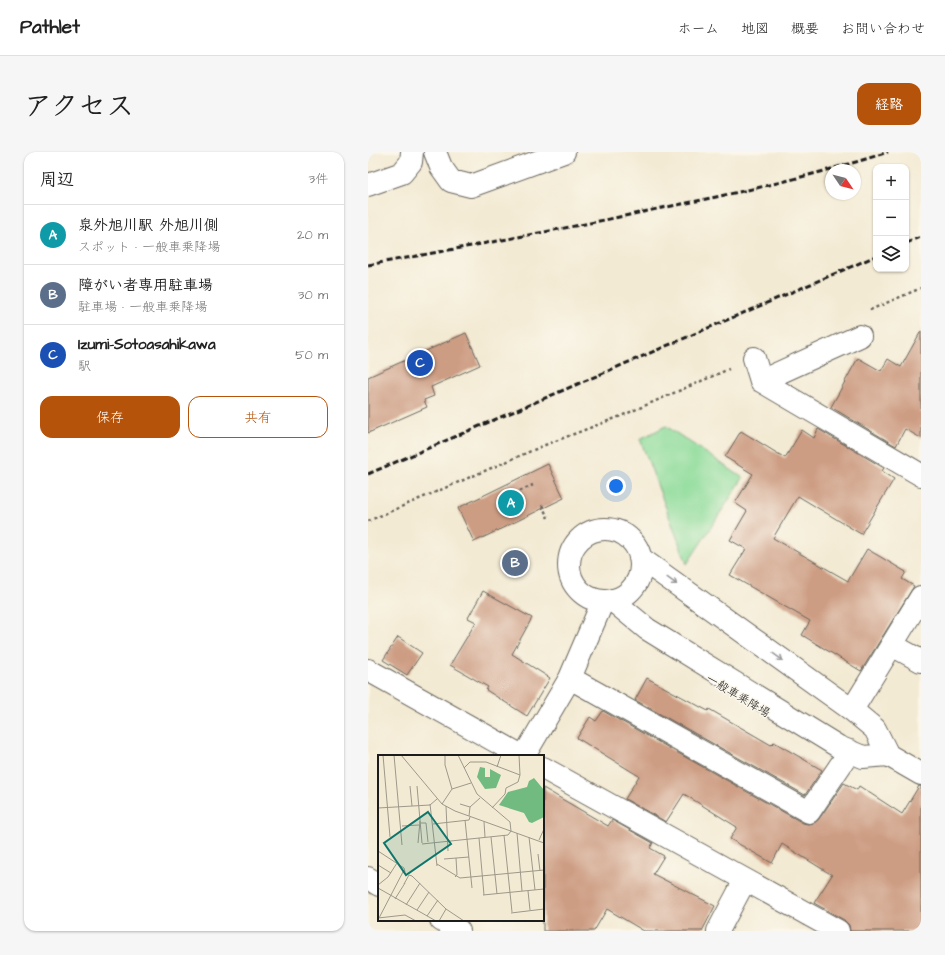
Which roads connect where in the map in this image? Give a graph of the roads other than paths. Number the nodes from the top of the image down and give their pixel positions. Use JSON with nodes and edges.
{"nodes":[{"id":1,"x":564,"y":152,"type":"edge"},
{"id":2,"x":412,"y":157,"type":"edge"},
{"id":3,"x":438,"y":160,"type":"edge"},
{"id":4,"x":368,"y":185,"type":"edge"},
{"id":5,"x":860,"y":336,"type":"dead end"},
{"id":6,"x":754,"y":358,"type":"dead end"},
{"id":7,"x":761,"y":381,"type":"junction"},
{"id":8,"x":921,"y":475,"type":"edge"},
{"id":9,"x":640,"y":558,"type":"junction"},
{"id":10,"x":921,"y":597,"type":"edge"},
{"id":11,"x":608,"y":600,"type":"junction"},
{"id":12,"x":892,"y":644,"type":"junction"},
{"id":13,"x":921,"y":661,"type":"edge"},
{"id":14,"x":368,"y":670,"type":"edge"},
{"id":15,"x":570,"y":678,"type":"junction"},
{"id":16,"x":852,"y":710,"type":"junction"},
{"id":17,"x":844,"y":749,"type":"junction"},
{"id":18,"x":521,"y":755,"type":"edge"},
{"id":19,"x":524,"y":755,"type":"edge"},
{"id":20,"x":888,"y":755,"type":"junction"},
{"id":21,"x":544,"y":769,"type":"edge"},
{"id":22,"x":921,"y":774,"type":"edge"},
{"id":23,"x":368,"y":878,"type":"edge"},
{"id":24,"x":745,"y":880,"type":"junction"},
{"id":25,"x":378,"y":883,"type":"edge"},
{"id":26,"x":434,"y":921,"type":"edge"},
{"id":27,"x":443,"y":921,"type":"edge"},
{"id":28,"x":428,"y":931,"type":"edge"},
{"id":29,"x":459,"y":931,"type":"edge"},
{"id":30,"x":718,"y":931,"type":"edge"},
{"id":31,"x":838,"y":931,"type":"edge"}],
"edges":[{"from":1,"to":3,"type":"street"},
{"from":2,"to":3,"type":"street"},
{"from":2,"to":4,"type":"street"},
{"from":5,"to":7,"type":"street"},
{"from":6,"to":7,"type":"street"},
{"from":7,"to":8,"type":"street"},
{"from":9,"to":11,"type":"street"},
{"from":9,"to":11,"type":"street"},
{"from":9,"to":16,"type":"street","one_way":true},
{"from":10,"to":12,"type":"street"},
{"from":11,"to":15,"type":"street"},
{"from":11,"to":17,"type":"street"},
{"from":12,"to":13,"type":"street"},
{"from":12,"to":16,"type":"street"},
{"from":14,"to":18,"type":"street"},
{"from":15,"to":17,"type":"street"},
{"from":15,"to":19,"type":"street"},
{"from":16,"to":20,"type":"street"},
{"from":17,"to":20,"type":"street"},
{"from":20,"to":22,"type":"street"},
{"from":21,"to":24,"type":"street"},
{"from":23,"to":25,"type":"street"},
{"from":24,"to":30,"type":"street"},
{"from":24,"to":31,"type":"street"},
{"from":26,"to":28,"type":"street"},
{"from":27,"to":29,"type":"street"}]}
